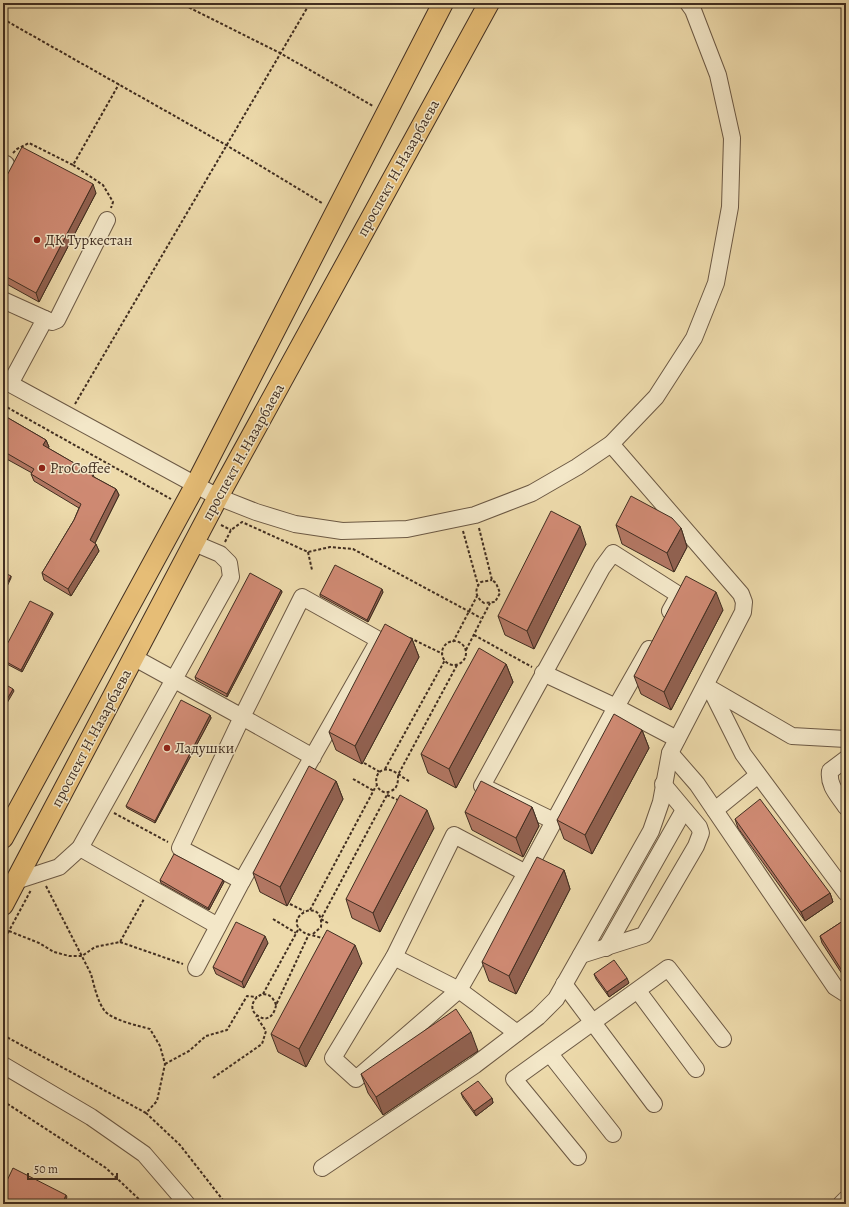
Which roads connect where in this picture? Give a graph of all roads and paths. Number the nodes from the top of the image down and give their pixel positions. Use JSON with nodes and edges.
{"nodes":[{"id":1,"x":180,"y":3,"type":"edge"},
{"id":2,"x":310,"y":3,"type":"edge"},
{"id":3,"x":443,"y":3,"type":"edge"},
{"id":4,"x":489,"y":3,"type":"edge"},
{"id":5,"x":688,"y":3,"type":"edge"},
{"id":6,"x":3,"y":18,"type":"edge"},
{"id":7,"x":280,"y":54,"type":"junction"},
{"id":8,"x":118,"y":84,"type":"junction"},
{"id":9,"x":386,"y":114,"type":"junction"},
{"id":10,"x":226,"y":145,"type":"junction"},
{"id":11,"x":73,"y":165,"type":"junction"},
{"id":12,"x":4,"y":166,"type":"edge"},
{"id":13,"x":336,"y":211,"type":"junction"},
{"id":14,"x":107,"y":220,"type":"joint"},
{"id":15,"x":3,"y":300,"type":"edge"},
{"id":16,"x":45,"y":320,"type":"junction"},
{"id":17,"x":7,"y":382,"type":"edge"},
{"id":18,"x":3,"y":405,"type":"edge"},
{"id":19,"x":69,"y":415,"type":"junction"},
{"id":20,"x":611,"y":444,"type":"junction"},
{"id":21,"x":196,"y":484,"type":"junction"},
{"id":22,"x":218,"y":497,"type":"junction"},
{"id":23,"x":183,"y":505,"type":"junction"},
{"id":24,"x":468,"y":516,"type":"junction"},
{"id":25,"x":194,"y":543,"type":"junction"},
{"id":26,"x":308,"y":552,"type":"junction"},
{"id":27,"x":220,"y":554,"type":"junction"},
{"id":28,"x":312,"y":570,"type":"dead end"},
{"id":29,"x":492,"y":580,"type":"junction"},
{"id":30,"x":478,"y":586,"type":"junction"},
{"id":31,"x":477,"y":596,"type":"junction"},
{"id":32,"x":490,"y":604,"type":"junction"},
{"id":33,"x":468,"y":611,"type":"junction"},
{"id":34,"x":481,"y":618,"type":"junction"},
{"id":35,"x":388,"y":626,"type":"joint"},
{"id":36,"x":474,"y":635,"type":"junction"},
{"id":37,"x":379,"y":640,"type":"junction"},
{"id":38,"x":453,"y":642,"type":"junction"},
{"id":39,"x":466,"y":650,"type":"junction"},
{"id":40,"x":443,"y":654,"type":"junction"},
{"id":41,"x":133,"y":658,"type":"junction"},
{"id":42,"x":445,"y":660,"type":"junction"},
{"id":43,"x":456,"y":665,"type":"junction"},
{"id":44,"x":543,"y":673,"type":"junction"},
{"id":45,"x":174,"y":679,"type":"junction"},
{"id":46,"x":708,"y":687,"type":"junction"},
{"id":47,"x":616,"y":707,"type":"junction"},
{"id":48,"x":242,"y":716,"type":"junction"},
{"id":49,"x":677,"y":739,"type":"junction"},
{"id":50,"x":846,"y":739,"type":"edge"},
{"id":51,"x":670,"y":753,"type":"junction"},
{"id":52,"x":313,"y":758,"type":"junction"},
{"id":53,"x":846,"y":759,"type":"edge"},
{"id":54,"x":364,"y":763,"type":"dead end"},
{"id":55,"x":385,"y":770,"type":"junction"},
{"id":56,"x":380,"y":772,"type":"junction"},
{"id":57,"x":398,"y":775,"type":"junction"},
{"id":58,"x":758,"y":775,"type":"junction"},
{"id":59,"x":353,"y":779,"type":"dead end"},
{"id":60,"x":409,"y":781,"type":"dead end"},
{"id":61,"x":662,"y":784,"type":"junction"},
{"id":62,"x":376,"y":786,"type":"junction"},
{"id":63,"x":374,"y":791,"type":"junction"},
{"id":64,"x":388,"y":794,"type":"junction"},
{"id":65,"x":406,"y":804,"type":"edge"},
{"id":66,"x":104,"y":807,"type":"junction"},
{"id":67,"x":846,"y":807,"type":"edge"},
{"id":68,"x":684,"y":810,"type":"junction"},
{"id":69,"x":715,"y":810,"type":"junction"},
{"id":70,"x":554,"y":821,"type":"junction"},
{"id":71,"x":4,"y":833,"type":"edge"},
{"id":72,"x":80,"y":848,"type":"junction"},
{"id":73,"x":180,"y":848,"type":"junction"},
{"id":74,"x":40,"y":873,"type":"junction"},
{"id":75,"x":526,"y":873,"type":"junction"},
{"id":76,"x":16,"y":881,"type":"junction"},
{"id":77,"x":242,"y":881,"type":"junction"},
{"id":78,"x":150,"y":887,"type":"junction"},
{"id":79,"x":846,"y":893,"type":"edge"},
{"id":80,"x":3,"y":904,"type":"edge"},
{"id":81,"x":290,"y":904,"type":"dead end"},
{"id":82,"x":310,"y":910,"type":"junction"},
{"id":83,"x":304,"y":911,"type":"junction"},
{"id":84,"x":273,"y":919,"type":"dead end"},
{"id":85,"x":321,"y":920,"type":"junction"},
{"id":86,"x":328,"y":923,"type":"dead end"},
{"id":87,"x":218,"y":926,"type":"junction"},
{"id":88,"x":298,"y":928,"type":"junction"},
{"id":89,"x":9,"y":931,"type":"junction"},
{"id":90,"x":296,"y":933,"type":"junction"},
{"id":91,"x":309,"y":934,"type":"junction"},
{"id":92,"x":312,"y":934,"type":"junction"},
{"id":93,"x":324,"y":939,"type":"edge"},
{"id":94,"x":3,"y":942,"type":"edge"},
{"id":95,"x":120,"y":942,"type":"junction"},
{"id":96,"x":606,"y":948,"type":"junction"},
{"id":97,"x":82,"y":956,"type":"junction"},
{"id":98,"x":581,"y":956,"type":"junction"},
{"id":99,"x":394,"y":957,"type":"junction"},
{"id":100,"x":196,"y":968,"type":"joint"},
{"id":101,"x":564,"y":984,"type":"junction"},
{"id":102,"x":459,"y":990,"type":"junction"},
{"id":103,"x":638,"y":991,"type":"junction"},
{"id":104,"x":263,"y":994,"type":"junction"},
{"id":105,"x":846,"y":994,"type":"edge"},
{"id":106,"x":257,"y":996,"type":"junction"},
{"id":107,"x":276,"y":1005,"type":"junction"},
{"id":108,"x":256,"y":1015,"type":"junction"},
{"id":109,"x":594,"y":1023,"type":"junction"},
{"id":110,"x":517,"y":1034,"type":"junction"},
{"id":111,"x":3,"y":1035,"type":"edge"},
{"id":112,"x":723,"y":1039,"type":"dead end"},
{"id":113,"x":550,"y":1054,"type":"junction"},
{"id":114,"x":165,"y":1064,"type":"junction"},
{"id":115,"x":3,"y":1065,"type":"edge"},
{"id":116,"x":696,"y":1069,"type":"dead end"},
{"id":117,"x":213,"y":1078,"type":"dead end"},
{"id":118,"x":3,"y":1101,"type":"edge"},
{"id":119,"x":654,"y":1104,"type":"dead end"},
{"id":120,"x":146,"y":1112,"type":"junction"},
{"id":121,"x":613,"y":1134,"type":"dead end"},
{"id":122,"x":578,"y":1157,"type":"dead end"},
{"id":123,"x":322,"y":1168,"type":"dead end"},
{"id":124,"x":846,"y":1199,"type":"edge"},
{"id":125,"x":144,"y":1204,"type":"edge"},
{"id":126,"x":187,"y":1204,"type":"edge"},
{"id":127,"x":226,"y":1204,"type":"edge"},
{"id":128,"x":841,"y":1204,"type":"edge"}],
"edges":[{"from":1,"to":7,"type":"path"},
{"from":2,"to":7,"type":"path"},
{"from":3,"to":9,"type":"main road","name":"проспект Н.Назарбаева"},
{"from":4,"to":22,"type":"main road","name":"проспект Н.Назарбаева"},
{"from":5,"to":20,"type":"street"},
{"from":6,"to":8,"type":"path"},
{"from":7,"to":9,"type":"path"},
{"from":7,"to":10,"type":"path"},
{"from":8,"to":10,"type":"path"},
{"from":8,"to":11,"type":"path"},
{"from":9,"to":13,"type":"main road","name":"проспект Н.Назарбаева"},
{"from":10,"to":13,"type":"path"},
{"from":10,"to":19,"type":"path"},
{"from":11,"to":12,"type":"path"},
{"from":11,"to":14,"type":"path"},
{"from":13,"to":21,"type":"main road","name":"проспект Н.Назарбаева"},
{"from":14,"to":16,"type":"street"},
{"from":15,"to":16,"type":"street"},
{"from":16,"to":17,"type":"street"},
{"from":17,"to":19,"type":"street"},
{"from":18,"to":23,"type":"path"},
{"from":19,"to":21,"type":"street"},
{"from":20,"to":24,"type":"street"},
{"from":20,"to":46,"type":"street"},
{"from":21,"to":22,"type":"street"},
{"from":21,"to":23,"type":"main road","name":"проспект Н.Назарбаева"},
{"from":22,"to":24,"type":"street"},
{"from":22,"to":25,"type":"main road","name":"проспект Н.Назарбаева"},
{"from":23,"to":71,"type":"main road","name":"проспект Н.Назарбаева"},
{"from":24,"to":29,"type":"path"},
{"from":24,"to":30,"type":"path"},
{"from":25,"to":27,"type":"street"},
{"from":25,"to":41,"type":"main road","name":"проспект Н.Назарбаева"},
{"from":26,"to":27,"type":"path"},
{"from":26,"to":28,"type":"path"},
{"from":26,"to":33,"type":"path"},
{"from":27,"to":45,"type":"street"},
{"from":29,"to":30,"type":"path"},
{"from":29,"to":32,"type":"path"},
{"from":30,"to":31,"type":"path"},
{"from":31,"to":32,"type":"path"},
{"from":31,"to":33,"type":"path"},
{"from":32,"to":34,"type":"path"},
{"from":33,"to":34,"type":"path"},
{"from":33,"to":38,"type":"path"},
{"from":34,"to":36,"type":"path"},
{"from":35,"to":37,"type":"street"},
{"from":35,"to":40,"type":"path"},
{"from":36,"to":39,"type":"path"},
{"from":36,"to":44,"type":"path"},
{"from":37,"to":48,"type":"street"},
{"from":37,"to":52,"type":"street"},
{"from":38,"to":39,"type":"path"},
{"from":38,"to":40,"type":"path"},
{"from":39,"to":43,"type":"path"},
{"from":40,"to":42,"type":"path"},
{"from":41,"to":45,"type":"street"},
{"from":41,"to":76,"type":"main road","name":"проспект Н.Назарбаева"},
{"from":42,"to":43,"type":"path"},
{"from":42,"to":55,"type":"path"},
{"from":43,"to":57,"type":"path"},
{"from":44,"to":47,"type":"street"},
{"from":44,"to":47,"type":"street"},
{"from":44,"to":70,"type":"street"},
{"from":45,"to":48,"type":"street"},
{"from":45,"to":66,"type":"street"},
{"from":46,"to":49,"type":"street"},
{"from":46,"to":50,"type":"street"},
{"from":46,"to":58,"type":"street"},
{"from":47,"to":49,"type":"street"},
{"from":47,"to":70,"type":"street"},
{"from":48,"to":52,"type":"street"},
{"from":48,"to":73,"type":"street"},
{"from":49,"to":51,"type":"street"},
{"from":51,"to":61,"type":"street"},
{"from":51,"to":69,"type":"street"},
{"from":52,"to":77,"type":"street"},
{"from":53,"to":67,"type":"street"},
{"from":54,"to":56,"type":"path"},
{"from":55,"to":56,"type":"path"},
{"from":55,"to":57,"type":"path"},
{"from":56,"to":62,"type":"path"},
{"from":57,"to":60,"type":"path"},
{"from":57,"to":64,"type":"path"},
{"from":58,"to":69,"type":"street"},
{"from":58,"to":79,"type":"street"},
{"from":59,"to":63,"type":"path"},
{"from":61,"to":68,"type":"street"},
{"from":61,"to":98,"type":"street"},
{"from":62,"to":63,"type":"path"},
{"from":62,"to":64,"type":"path"},
{"from":63,"to":82,"type":"path"},
{"from":64,"to":65,"type":"path"},
{"from":64,"to":85,"type":"path"},
{"from":66,"to":72,"type":"street"},
{"from":66,"to":73,"type":"path"},
{"from":68,"to":96,"type":"street"},
{"from":68,"to":96,"type":"street"},
{"from":69,"to":105,"type":"street"},
{"from":70,"to":75,"type":"street"},
{"from":72,"to":74,"type":"street"},
{"from":72,"to":78,"type":"street"},
{"from":73,"to":77,"type":"street"},
{"from":74,"to":76,"type":"street"},
{"from":74,"to":89,"type":"path"},
{"from":74,"to":97,"type":"path"},
{"from":75,"to":99,"type":"street"},
{"from":75,"to":102,"type":"street"},
{"from":76,"to":80,"type":"main road","name":"проспект Н.Назарбаева"},
{"from":77,"to":87,"type":"street"},
{"from":78,"to":87,"type":"street"},
{"from":78,"to":95,"type":"path"},
{"from":81,"to":83,"type":"path"},
{"from":82,"to":83,"type":"path"},
{"from":82,"to":85,"type":"path"},
{"from":83,"to":88,"type":"path"},
{"from":84,"to":90,"type":"path"},
{"from":85,"to":86,"type":"path"},
{"from":85,"to":92,"type":"path"},
{"from":87,"to":100,"type":"street"},
{"from":88,"to":90,"type":"path"},
{"from":88,"to":91,"type":"path"},
{"from":89,"to":94,"type":"path"},
{"from":89,"to":97,"type":"path"},
{"from":90,"to":104,"type":"path"},
{"from":91,"to":92,"type":"path"},
{"from":91,"to":107,"type":"path"},
{"from":92,"to":93,"type":"path"},
{"from":95,"to":97,"type":"path"},
{"from":95,"to":100,"type":"path"},
{"from":96,"to":98,"type":"street"},
{"from":97,"to":114,"type":"path"},
{"from":98,"to":101,"type":"street"},
{"from":99,"to":102,"type":"street"},
{"from":99,"to":102,"type":"street"},
{"from":101,"to":109,"type":"street"},
{"from":101,"to":110,"type":"street"},
{"from":102,"to":110,"type":"street"},
{"from":103,"to":109,"type":"street"},
{"from":103,"to":112,"type":"street"},
{"from":103,"to":116,"type":"street"},
{"from":104,"to":106,"type":"path"},
{"from":104,"to":107,"type":"path"},
{"from":106,"to":108,"type":"path"},
{"from":106,"to":114,"type":"path"},
{"from":107,"to":108,"type":"path"},
{"from":108,"to":117,"type":"path"},
{"from":109,"to":113,"type":"street"},
{"from":109,"to":119,"type":"street"},
{"from":110,"to":123,"type":"street"},
{"from":111,"to":120,"type":"path"},
{"from":113,"to":121,"type":"street"},
{"from":113,"to":122,"type":"street"},
{"from":114,"to":120,"type":"path"},
{"from":115,"to":126,"type":"street"},
{"from":118,"to":125,"type":"path"},
{"from":120,"to":127,"type":"path"},
{"from":124,"to":128,"type":"street"}]}
